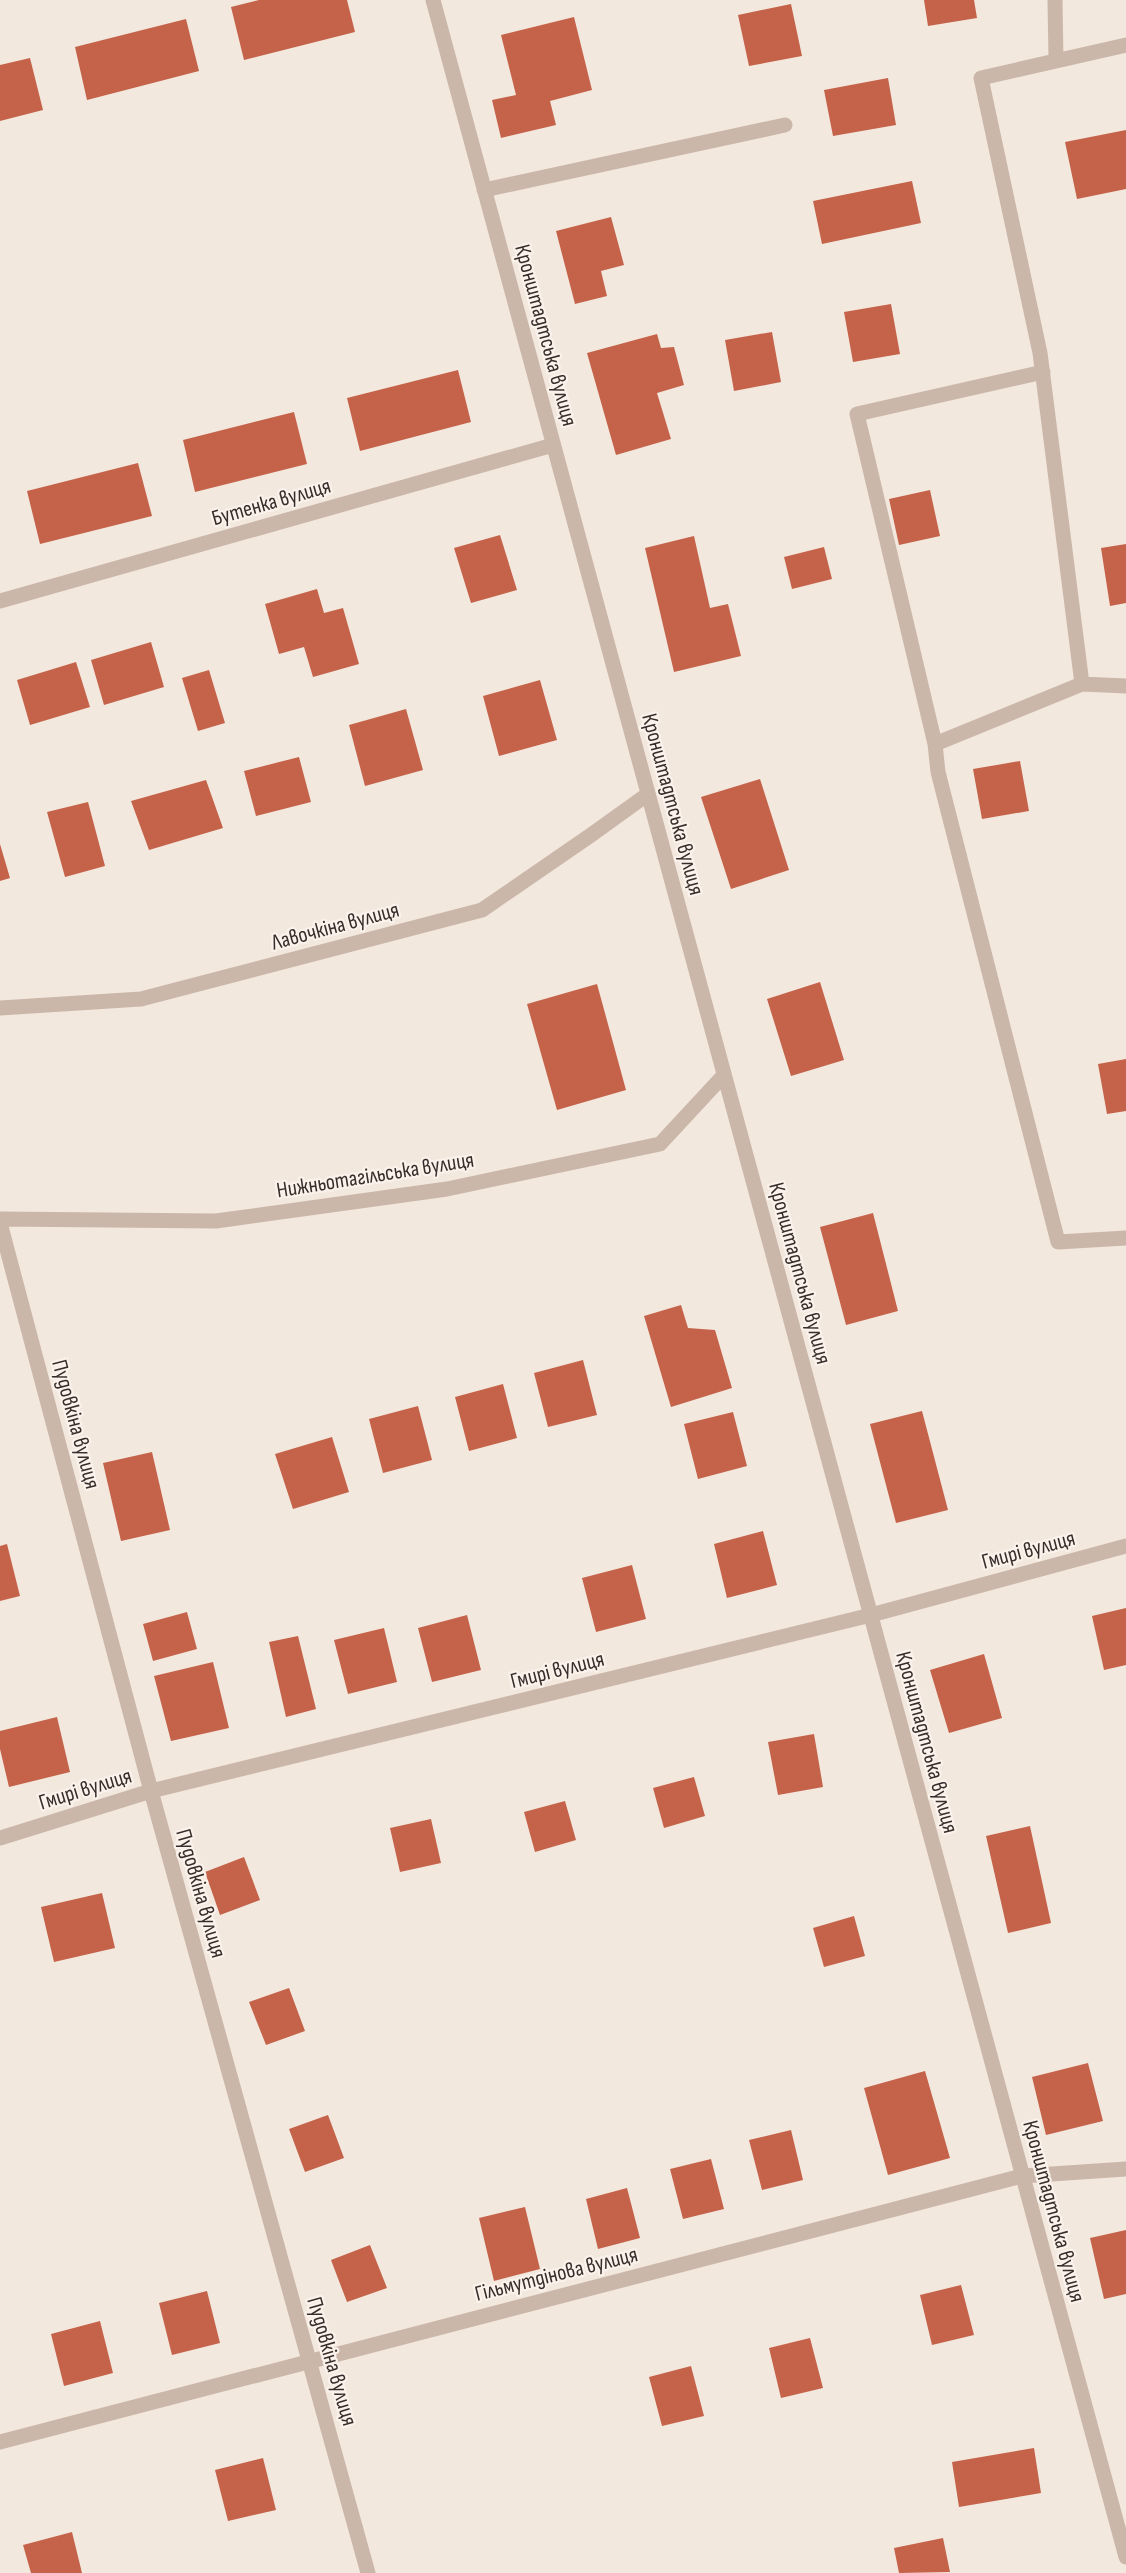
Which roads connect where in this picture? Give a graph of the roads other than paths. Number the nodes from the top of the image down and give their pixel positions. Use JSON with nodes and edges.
{"nodes":[{"id":1,"x":433,"y":0,"type":"edge"},
{"id":2,"x":1055,"y":0,"type":"edge"},
{"id":3,"x":1126,"y":45,"type":"edge"},
{"id":4,"x":1056,"y":60,"type":"junction"},
{"id":5,"x":785,"y":125,"type":"dead end"},
{"id":6,"x":484,"y":190,"type":"junction"},
{"id":7,"x":1042,"y":372,"type":"junction"},
{"id":8,"x":554,"y":445,"type":"junction"},
{"id":9,"x":0,"y":601,"type":"edge"},
{"id":10,"x":1082,"y":684,"type":"junction"},
{"id":11,"x":1126,"y":686,"type":"edge"},
{"id":12,"x":934,"y":744,"type":"junction"},
{"id":13,"x":648,"y":794,"type":"junction"},
{"id":14,"x":0,"y":1008,"type":"edge"},
{"id":15,"x":724,"y":1075,"type":"junction"},
{"id":16,"x":0,"y":1221,"type":"edge"},
{"id":17,"x":1126,"y":1238,"type":"edge"},
{"id":18,"x":1126,"y":1546,"type":"edge"},
{"id":19,"x":871,"y":1615,"type":"junction"},
{"id":20,"x":151,"y":1791,"type":"junction"},
{"id":21,"x":0,"y":1838,"type":"edge"},
{"id":22,"x":1126,"y":2169,"type":"edge"},
{"id":23,"x":1022,"y":2176,"type":"junction"},
{"id":24,"x":309,"y":2360,"type":"junction"},
{"id":25,"x":0,"y":2442,"type":"edge"},
{"id":26,"x":1126,"y":2557,"type":"edge"},
{"id":27,"x":368,"y":2573,"type":"edge"}],
"edges":[{"from":1,"to":6,"type":"street","name":"Кронштадтська вулиця"},
{"from":2,"to":4,"type":"street"},
{"from":3,"to":4,"type":"street"},
{"from":4,"to":7,"type":"street"},
{"from":5,"to":6,"type":"street"},
{"from":6,"to":8,"type":"street","name":"Кронштадтська вулиця"},
{"from":7,"to":10,"type":"street"},
{"from":7,"to":12,"type":"street"},
{"from":8,"to":9,"type":"street","name":"Бутенка вулиця"},
{"from":8,"to":13,"type":"street","name":"Кронштадтська вулиця"},
{"from":10,"to":11,"type":"street"},
{"from":10,"to":12,"type":"street"},
{"from":12,"to":17,"type":"street"},
{"from":13,"to":14,"type":"street","name":"Лавочкіна вулиця"},
{"from":13,"to":15,"type":"street","name":"Кронштадтська вулиця"},
{"from":15,"to":16,"type":"street","name":"Нижньотагільська вулиця"},
{"from":15,"to":19,"type":"street","name":"Кронштадтська вулиця"},
{"from":16,"to":20,"type":"street","name":"Пудовкіна вулиця"},
{"from":18,"to":19,"type":"street","name":"Гмирі вулиця"},
{"from":19,"to":20,"type":"street","name":"Гмирі вулиця"},
{"from":19,"to":23,"type":"street","name":"Кронштадтська вулиця"},
{"from":20,"to":21,"type":"street","name":"Гмирі вулиця"},
{"from":20,"to":24,"type":"street","name":"Пудовкіна вулиця"},
{"from":22,"to":23,"type":"street","name":"Гільмутдінова вулиця"},
{"from":23,"to":24,"type":"street","name":"Гільмутдінова вулиця"},
{"from":23,"to":26,"type":"street","name":"Кронштадтська вулиця"},
{"from":24,"to":25,"type":"street","name":"Гільмутдінова вулиця"},
{"from":24,"to":27,"type":"street","name":"Пудовкіна вулиця"}]}
